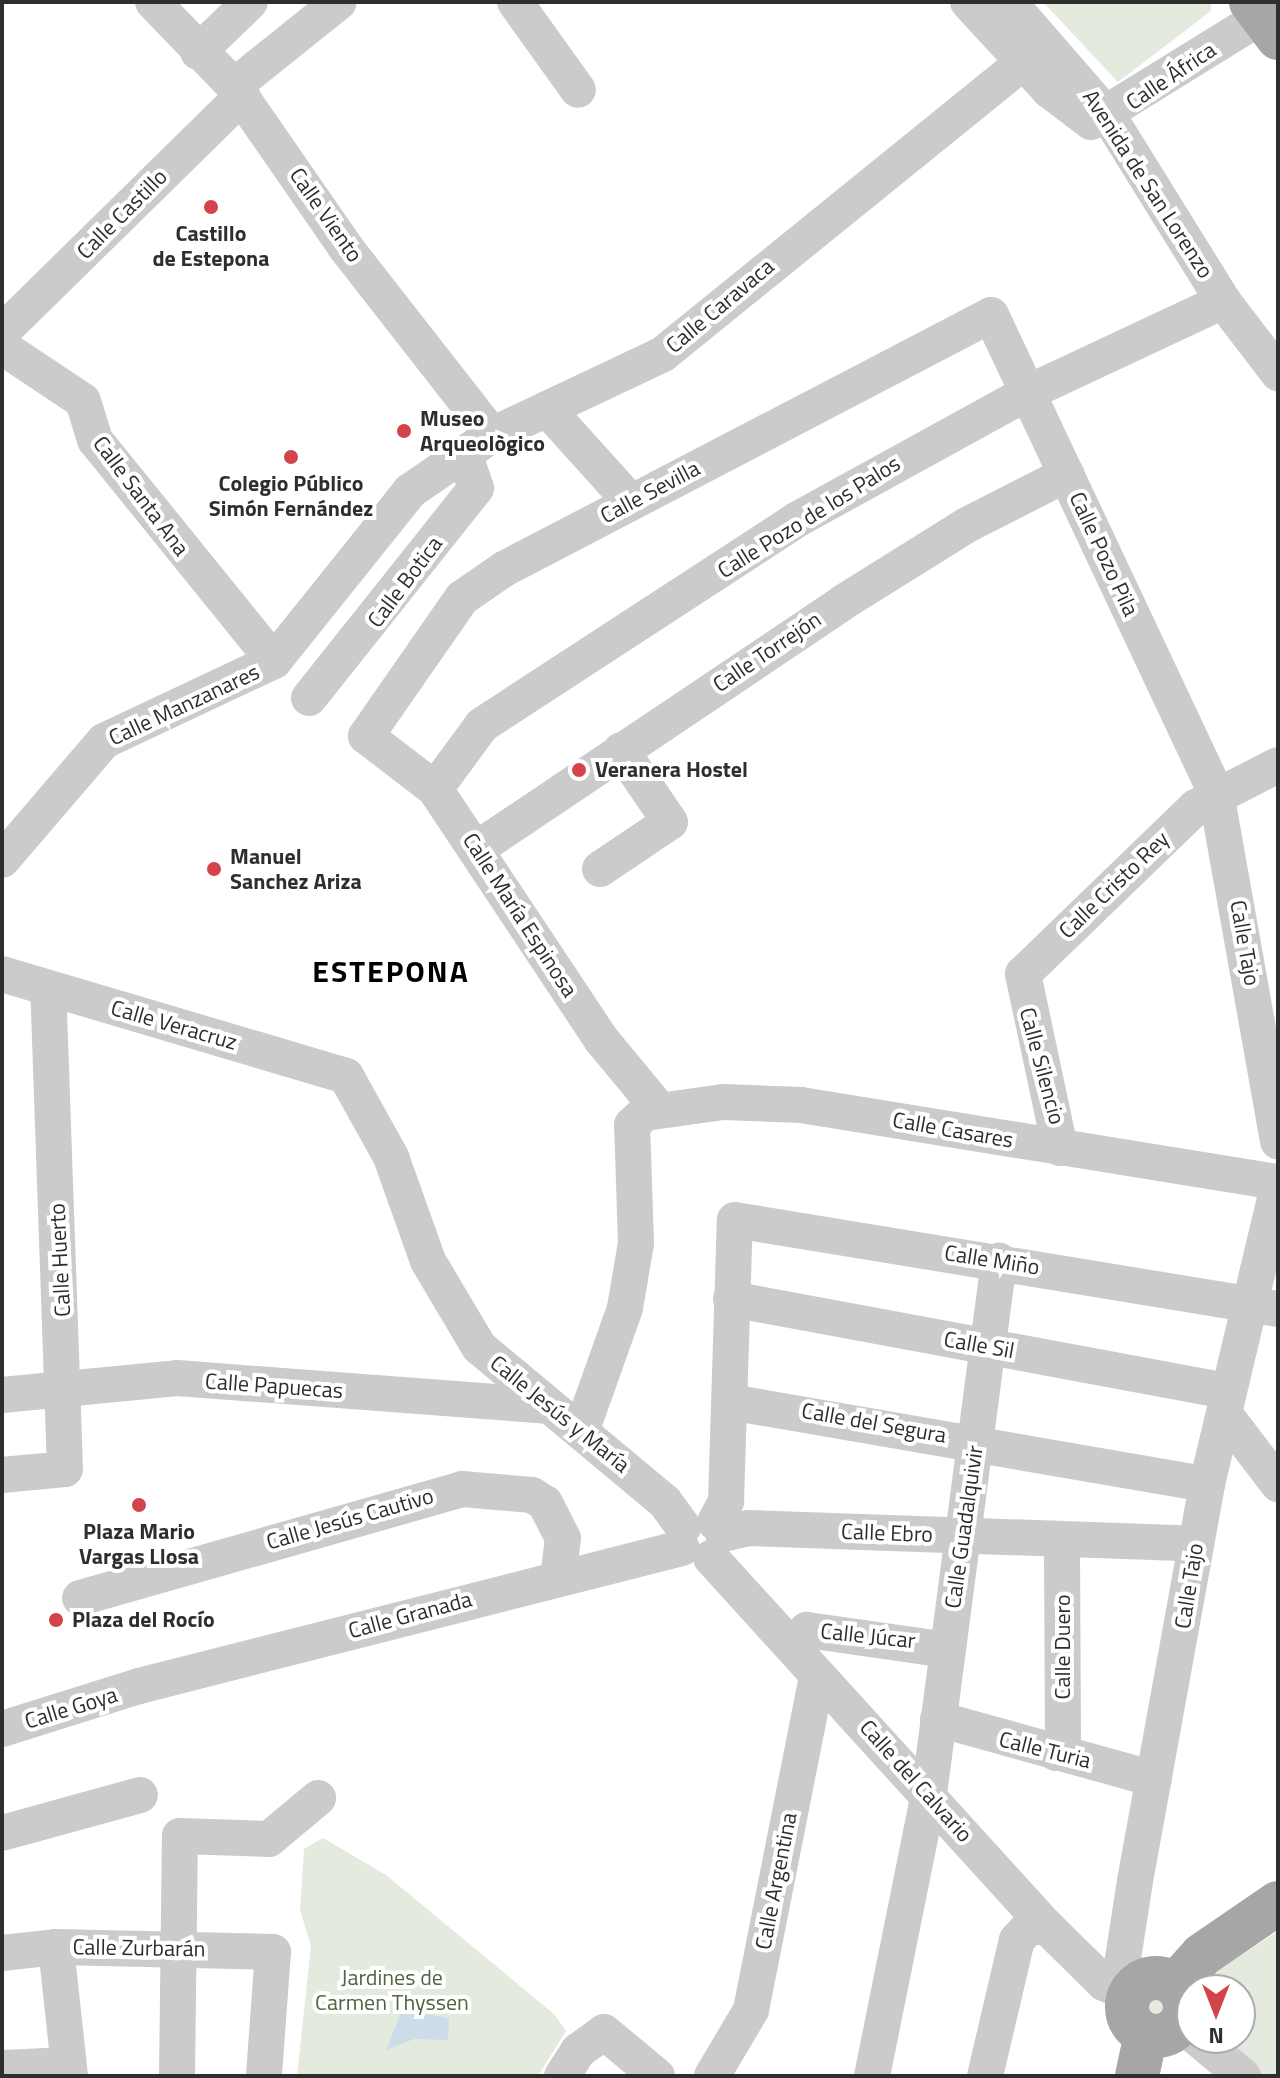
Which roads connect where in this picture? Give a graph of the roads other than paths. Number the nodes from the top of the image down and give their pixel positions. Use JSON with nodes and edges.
{"nodes":[{"id":1,"x":153,"y":2,"type":"edge"},
{"id":2,"x":250,"y":2,"type":"edge"},
{"id":3,"x":339,"y":2,"type":"edge"},
{"id":4,"x":515,"y":2,"type":"edge"},
{"id":5,"x":968,"y":2,"type":"edge"},
{"id":6,"x":1009,"y":2,"type":"edge"},
{"id":7,"x":1262,"y":20,"type":"edge"},
{"id":8,"x":198,"y":52,"type":"junction"},
{"id":9,"x":1024,"y":62,"type":"junction"},
{"id":10,"x":578,"y":90,"type":"dead end"},
{"id":11,"x":238,"y":91,"type":"junction"},
{"id":12,"x":1095,"y":119,"type":"junction"},
{"id":13,"x":1223,"y":301,"type":"junction"},
{"id":14,"x":991,"y":315,"type":"joint"},
{"id":15,"x":2,"y":332,"type":"edge"},
{"id":16,"x":2,"y":347,"type":"edge"},
{"id":17,"x":1278,"y":373,"type":"edge"},
{"id":18,"x":1029,"y":392,"type":"junction"},
{"id":19,"x":547,"y":409,"type":"junction"},
{"id":20,"x":479,"y":445,"type":"junction"},
{"id":21,"x":1067,"y":474,"type":"junction"},
{"id":22,"x":631,"y":502,"type":"junction"},
{"id":23,"x":423,"y":560,"type":"junction"},
{"id":24,"x":462,"y":598,"type":"junction"},
{"id":25,"x":274,"y":661,"type":"junction"},
{"id":26,"x":309,"y":698,"type":"dead end"},
{"id":27,"x":366,"y":736,"type":"joint"},
{"id":28,"x":621,"y":750,"type":"junction"},
{"id":29,"x":1278,"y":765,"type":"edge"},
{"id":30,"x":435,"y":789,"type":"junction"},
{"id":31,"x":1216,"y":793,"type":"junction"},
{"id":32,"x":478,"y":848,"type":"junction"},
{"id":33,"x":2,"y":860,"type":"edge"},
{"id":34,"x":600,"y":869,"type":"dead end"},
{"id":35,"x":2,"y":974,"type":"edge"},
{"id":36,"x":1021,"y":984,"type":"joint"},
{"id":37,"x":48,"y":988,"type":"junction"},
{"id":38,"x":346,"y":1076,"type":"joint"},
{"id":39,"x":645,"y":1116,"type":"junction"},
{"id":40,"x":1278,"y":1142,"type":"edge"},
{"id":41,"x":1060,"y":1148,"type":"junction"},
{"id":42,"x":1278,"y":1183,"type":"edge"},
{"id":43,"x":999,"y":1261,"type":"junction"},
{"id":44,"x":731,"y":1299,"type":"junction"},
{"id":45,"x":1263,"y":1306,"type":"edge"},
{"id":46,"x":989,"y":1347,"type":"junction"},
{"id":47,"x":66,"y":1389,"type":"junction"},
{"id":48,"x":2,"y":1395,"type":"edge"},
{"id":49,"x":730,"y":1402,"type":"junction"},
{"id":50,"x":1227,"y":1404,"type":"junction"},
{"id":51,"x":547,"y":1406,"type":"junction"},
{"id":52,"x":582,"y":1429,"type":"junction"},
{"id":53,"x":976,"y":1441,"type":"junction"},
{"id":54,"x":2,"y":1475,"type":"edge"},
{"id":55,"x":1273,"y":1478,"type":"edge"},
{"id":56,"x":1207,"y":1484,"type":"junction"},
{"id":57,"x":962,"y":1536,"type":"junction"},
{"id":58,"x":703,"y":1538,"type":"junction"},
{"id":59,"x":1062,"y":1539,"type":"junction"},
{"id":60,"x":1196,"y":1544,"type":"junction"},
{"id":61,"x":558,"y":1577,"type":"junction"},
{"id":62,"x":80,"y":1598,"type":"dead end"},
{"id":63,"x":794,"y":1642,"type":"junction"},
{"id":64,"x":947,"y":1650,"type":"junction"},
{"id":65,"x":817,"y":1678,"type":"junction"},
{"id":66,"x":139,"y":1686,"type":"joint"},
{"id":67,"x":938,"y":1719,"type":"junction"},
{"id":68,"x":2,"y":1729,"type":"edge"},
{"id":69,"x":1056,"y":1753,"type":"junction"},
{"id":70,"x":1154,"y":1779,"type":"junction"},
{"id":71,"x":929,"y":1794,"type":"junction"},
{"id":72,"x":140,"y":1795,"type":"dead end"},
{"id":73,"x":318,"y":1798,"type":"dead end"},
{"id":74,"x":2,"y":1833,"type":"edge"},
{"id":75,"x":1278,"y":1903,"type":"edge"},
{"id":76,"x":1047,"y":1927,"type":"junction"},
{"id":77,"x":56,"y":1947,"type":"junction"},
{"id":78,"x":177,"y":1948,"type":"junction"},
{"id":79,"x":2,"y":1953,"type":"edge"},
{"id":80,"x":1165,"y":2014,"type":"edge"},
{"id":81,"x":2,"y":2068,"type":"edge"},
{"id":82,"x":69,"y":2070,"type":"edge"},
{"id":83,"x":177,"y":2076,"type":"edge"},
{"id":84,"x":264,"y":2076,"type":"edge"},
{"id":85,"x":562,"y":2076,"type":"edge"},
{"id":86,"x":657,"y":2076,"type":"edge"},
{"id":87,"x":712,"y":2076,"type":"edge"},
{"id":88,"x":872,"y":2076,"type":"edge"},
{"id":89,"x":985,"y":2076,"type":"edge"},
{"id":90,"x":1137,"y":2076,"type":"edge"},
{"id":91,"x":1243,"y":2076,"type":"edge"}],
"edges":[{"from":1,"to":8,"type":"street","name":"Calle Viento"},
{"from":2,"to":8,"type":"street"},
{"from":3,"to":11,"type":"street","name":"Calle Castillo"},
{"from":4,"to":10,"type":"street"},
{"from":5,"to":9,"type":"street","name":"Avenida de San Lorenzo"},
{"from":6,"to":12,"type":"street","name":"Avenida de San Lorenzo"},
{"from":7,"to":12,"type":"street","name":"Calle África"},
{"from":8,"to":11,"type":"street","name":"Calle Viento"},
{"from":9,"to":12,"type":"street","name":"Avenida de San Lorenzo"},
{"from":9,"to":19,"type":"street","name":"Calle Caravaca"},
{"from":11,"to":15,"type":"street","name":"Calle Castillo"},
{"from":11,"to":20,"type":"street","name":"Calle Viento"},
{"from":12,"to":13,"type":"street","name":"Avenida de San Lorenzo"},
{"from":13,"to":17,"type":"street","name":"Avenida de San Lorenzo"},
{"from":13,"to":18,"type":"street","name":"Calle Pozo de los Palos"},
{"from":14,"to":18,"type":"street","name":"Calle Pozo Pila"},
{"from":14,"to":22,"type":"street","name":"Calle Sevilla"},
{"from":16,"to":25,"type":"street","name":"Calle Santa Ana"},
{"from":18,"to":21,"type":"street","name":"Calle Pozo Pila"},
{"from":18,"to":30,"type":"street","name":"Calle Pozo de los Palos"},
{"from":19,"to":20,"type":"street","name":"Calle Caravaca"},
{"from":19,"to":22,"type":"street"},
{"from":20,"to":23,"type":"street","name":"Calle Botica"},
{"from":20,"to":25,"type":"street","name":"Calle Caravaca"},
{"from":21,"to":28,"type":"street","name":"Calle Torrejón"},
{"from":21,"to":31,"type":"street","name":"Calle Pozo Pila"},
{"from":22,"to":24,"type":"street","name":"Calle Sevilla"},
{"from":23,"to":24,"type":"street"},
{"from":23,"to":26,"type":"street","name":"Calle Botica"},
{"from":24,"to":27,"type":"street","name":"Calle Sevilla"},
{"from":25,"to":33,"type":"street","name":"Calle Manzanares"},
{"from":27,"to":30,"type":"street","name":"Calle María Espinosa"},
{"from":28,"to":32,"type":"street","name":"Calle Torrejón"},
{"from":28,"to":34,"type":"street"},
{"from":29,"to":31,"type":"street","name":"Calle Cristo Rey"},
{"from":30,"to":32,"type":"street","name":"Calle María Espinosa"},
{"from":31,"to":36,"type":"street","name":"Calle Cristo Rey"},
{"from":31,"to":40,"type":"street","name":"Calle Tajo"},
{"from":32,"to":39,"type":"street","name":"Calle María Espinosa"},
{"from":35,"to":37,"type":"street","name":"Calle Veracruz"},
{"from":36,"to":41,"type":"street","name":"Calle Silencio"},
{"from":37,"to":38,"type":"street","name":"Calle Veracruz"},
{"from":37,"to":47,"type":"street","name":"Calle Huerto"},
{"from":38,"to":51,"type":"street","name":"Calle Jesús y María"},
{"from":39,"to":41,"type":"street","name":"Calle Casares"},
{"from":39,"to":52,"type":"street"},
{"from":41,"to":42,"type":"street","name":"Calle Casares"},
{"from":42,"to":45,"type":"street","name":"Calle Tajo"},
{"from":43,"to":44,"type":"street","name":"Calle Miño"},
{"from":43,"to":45,"type":"street","name":"Calle Miño"},
{"from":43,"to":46,"type":"street","name":"Calle Guadalquivir"},
{"from":44,"to":46,"type":"street","name":"Calle Sil"},
{"from":44,"to":49,"type":"street"},
{"from":45,"to":50,"type":"street","name":"Calle Tajo"},
{"from":46,"to":50,"type":"street","name":"Calle Sil"},
{"from":46,"to":53,"type":"street","name":"Calle Guadalquivir"},
{"from":47,"to":48,"type":"street","name":"Calle Papuecas"},
{"from":47,"to":51,"type":"street","name":"Calle Papuecas"},
{"from":47,"to":54,"type":"street","name":"Calle Huerto"},
{"from":49,"to":53,"type":"street","name":"Calle del Segura"},
{"from":49,"to":58,"type":"street"},
{"from":50,"to":55,"type":"street"},
{"from":50,"to":56,"type":"street","name":"Calle Tajo"},
{"from":51,"to":52,"type":"street","name":"Calle Jesús y María"},
{"from":52,"to":58,"type":"street","name":"Calle Jesús y María"},
{"from":53,"to":56,"type":"street","name":"Calle del Segura"},
{"from":53,"to":57,"type":"street","name":"Calle Guadalquivir"},
{"from":55,"to":56,"type":"street"},
{"from":56,"to":60,"type":"street","name":"Calle Tajo"},
{"from":57,"to":58,"type":"street","name":"Calle Ebro"},
{"from":57,"to":59,"type":"street","name":"Calle Ebro"},
{"from":57,"to":64,"type":"street","name":"Calle Guadalquivir"},
{"from":58,"to":61,"type":"street","name":"Calle Granada"},
{"from":58,"to":63,"type":"street","name":"Calle del Calvario"},
{"from":59,"to":60,"type":"street","name":"Calle Ebro"},
{"from":59,"to":69,"type":"street","name":"Calle Duero"},
{"from":60,"to":70,"type":"street","name":"Calle Tajo"},
{"from":61,"to":62,"type":"street","name":"Calle Jesús Cautivo"},
{"from":61,"to":66,"type":"street","name":"Calle Granada"},
{"from":63,"to":64,"type":"street","name":"Calle Júcar"},
{"from":63,"to":65,"type":"street","name":"Calle del Calvario"},
{"from":64,"to":67,"type":"street","name":"Calle Guadalquivir"},
{"from":65,"to":71,"type":"street","name":"Calle del Calvario"},
{"from":65,"to":87,"type":"street","name":"Calle Argentina"},
{"from":66,"to":68,"type":"street","name":"Calle Goya"},
{"from":67,"to":69,"type":"street","name":"Calle Turia"},
{"from":67,"to":71,"type":"street","name":"Calle Guadalquivir"},
{"from":69,"to":70,"type":"street","name":"Calle Turia"},
{"from":70,"to":80,"type":"street","name":"Calle Tajo"},
{"from":71,"to":76,"type":"street","name":"Calle del Calvario"},
{"from":71,"to":88,"type":"street","name":"Calle Guadalquivir"},
{"from":72,"to":74,"type":"street"},
{"from":73,"to":78,"type":"street"},
{"from":75,"to":80,"type":"main road"},
{"from":76,"to":80,"type":"street","name":"Calle del Calvario"},
{"from":76,"to":89,"type":"street"},
{"from":77,"to":78,"type":"street","name":"Calle Zurbarán"},
{"from":77,"to":79,"type":"street","name":"Calle Zurbarán"},
{"from":77,"to":82,"type":"street"},
{"from":78,"to":83,"type":"street"},
{"from":78,"to":84,"type":"street","name":"Calle Zurbarán"},
{"from":80,"to":90,"type":"main road"},
{"from":80,"to":91,"type":"street","name":"Calle del Calvario"},
{"from":81,"to":82,"type":"street"},
{"from":85,"to":86,"type":"street"}]}
